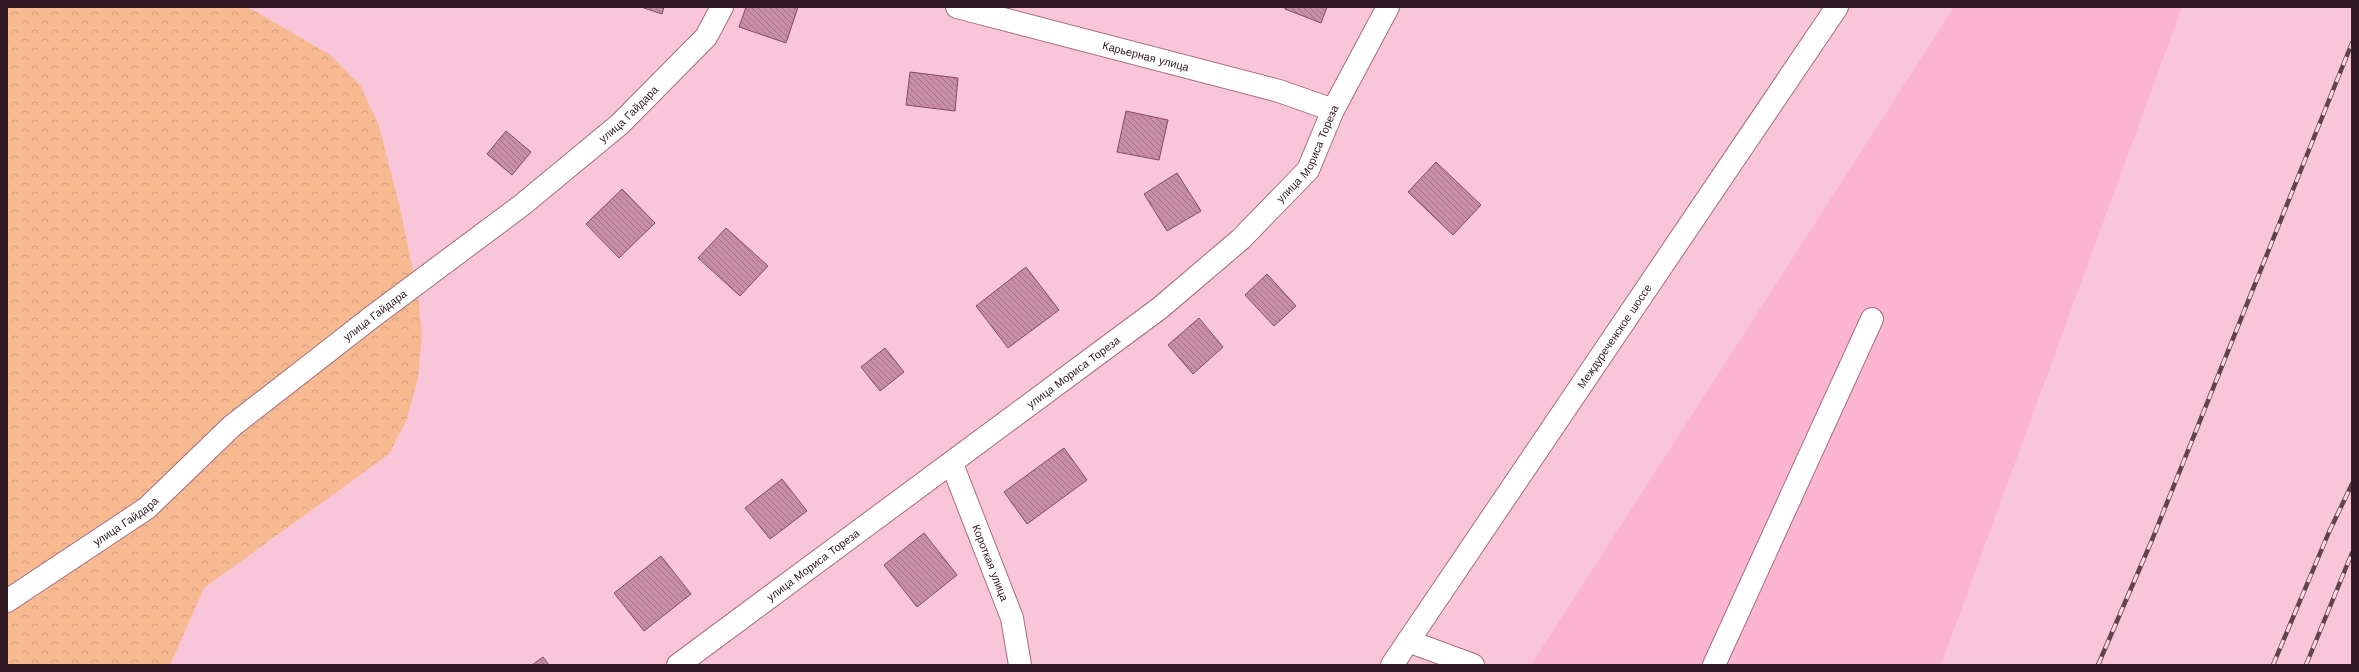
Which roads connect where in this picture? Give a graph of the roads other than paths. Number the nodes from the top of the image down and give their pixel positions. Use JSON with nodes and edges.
{"nodes":[{"id":1,"x":722,"y":7,"type":"edge"},
{"id":2,"x":957,"y":7,"type":"edge"},
{"id":3,"x":1388,"y":7,"type":"edge"},
{"id":4,"x":1837,"y":7,"type":"edge"},
{"id":5,"x":1333,"y":110,"type":"junction"},
{"id":6,"x":1872,"y":319,"type":"dead end"},
{"id":7,"x":952,"y":464,"type":"junction"},
{"id":8,"x":7,"y":601,"type":"edge"},
{"id":9,"x":1408,"y":641,"type":"junction"},
{"id":10,"x":678,"y":665,"type":"edge"},
{"id":11,"x":1020,"y":665,"type":"edge"},
{"id":12,"x":1392,"y":665,"type":"edge"},
{"id":13,"x":1473,"y":665,"type":"edge"},
{"id":14,"x":1714,"y":665,"type":"edge"}],
"edges":[{"from":1,"to":8,"type":"street","name":"улица Гайдара"},
{"from":2,"to":5,"type":"street","name":"Карьерная улица"},
{"from":3,"to":5,"type":"street","name":"улица Мориса Тореза"},
{"from":4,"to":9,"type":"street","name":"Междуреченское шоссе"},
{"from":5,"to":7,"type":"street","name":"улица Мориса Тореза"},
{"from":6,"to":14,"type":"street"},
{"from":7,"to":10,"type":"street","name":"улица Мориса Тореза"},
{"from":7,"to":11,"type":"street","name":"Короткая улица"},
{"from":9,"to":12,"type":"street","name":"Междуреченское шоссе"},
{"from":9,"to":13,"type":"street"}]}
